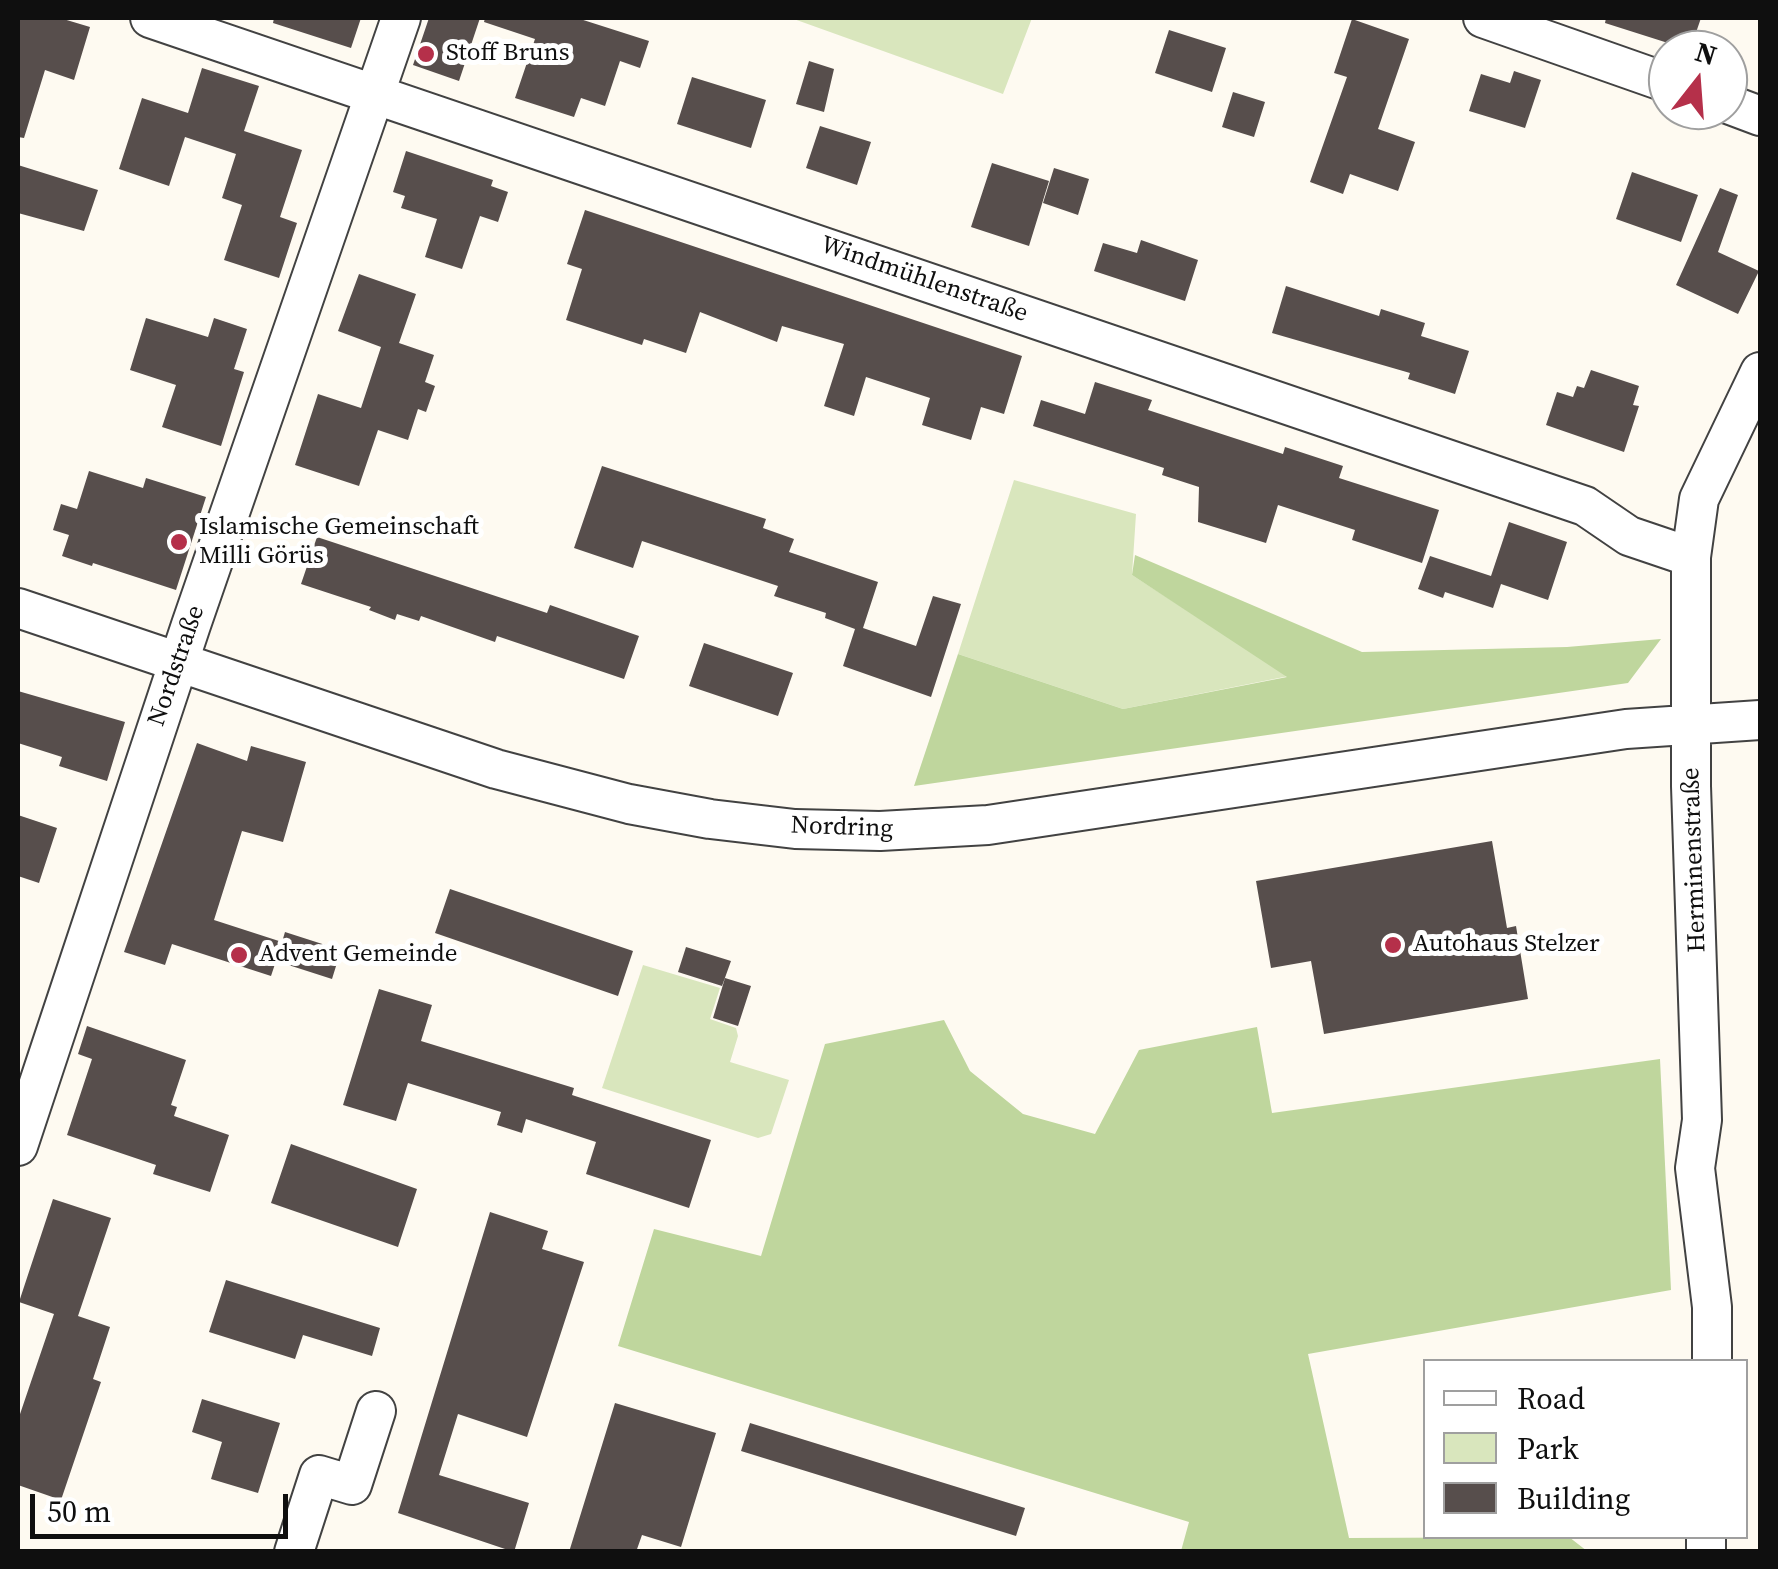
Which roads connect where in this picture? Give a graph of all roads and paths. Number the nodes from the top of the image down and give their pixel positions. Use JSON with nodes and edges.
{"nodes":[{"id":1,"x":150,"y":18,"type":"edge"},
{"id":2,"x":401,"y":18,"type":"edge"},
{"id":3,"x":1483,"y":18,"type":"edge"},
{"id":4,"x":1648,"y":76,"type":"edge"},
{"id":5,"x":375,"y":94,"type":"junction"},
{"id":6,"x":1760,"y":372,"type":"edge"},
{"id":7,"x":1691,"y":558,"type":"junction"},
{"id":8,"x":18,"y":608,"type":"edge"},
{"id":9,"x":178,"y":662,"type":"junction"},
{"id":10,"x":1760,"y":720,"type":"edge"},
{"id":11,"x":1691,"y":723,"type":"junction"},
{"id":12,"x":18,"y":1146,"type":"edge"},
{"id":13,"x":1712,"y":1359,"type":"edge"},
{"id":14,"x":376,"y":1411,"type":"dead end"},
{"id":15,"x":294,"y":1552,"type":"edge"}],
"edges":[{"from":1,"to":5,"type":"street","name":"Windmühlenstraße"},
{"from":2,"to":5,"type":"street","name":"Nordstraße"},
{"from":3,"to":4,"type":"street"},
{"from":5,"to":7,"type":"street","name":"Windmühlenstraße"},
{"from":5,"to":9,"type":"street","name":"Nordstraße"},
{"from":6,"to":7,"type":"street","name":"Herminenstraße"},
{"from":7,"to":11,"type":"street","name":"Herminenstraße"},
{"from":8,"to":9,"type":"street","name":"Nordring"},
{"from":9,"to":11,"type":"street","name":"Nordring"},
{"from":9,"to":12,"type":"street","name":"Nordstraße"},
{"from":10,"to":11,"type":"street","name":"Nordring"},
{"from":11,"to":13,"type":"street","name":"Herminenstraße"},
{"from":14,"to":15,"type":"street"}]}
